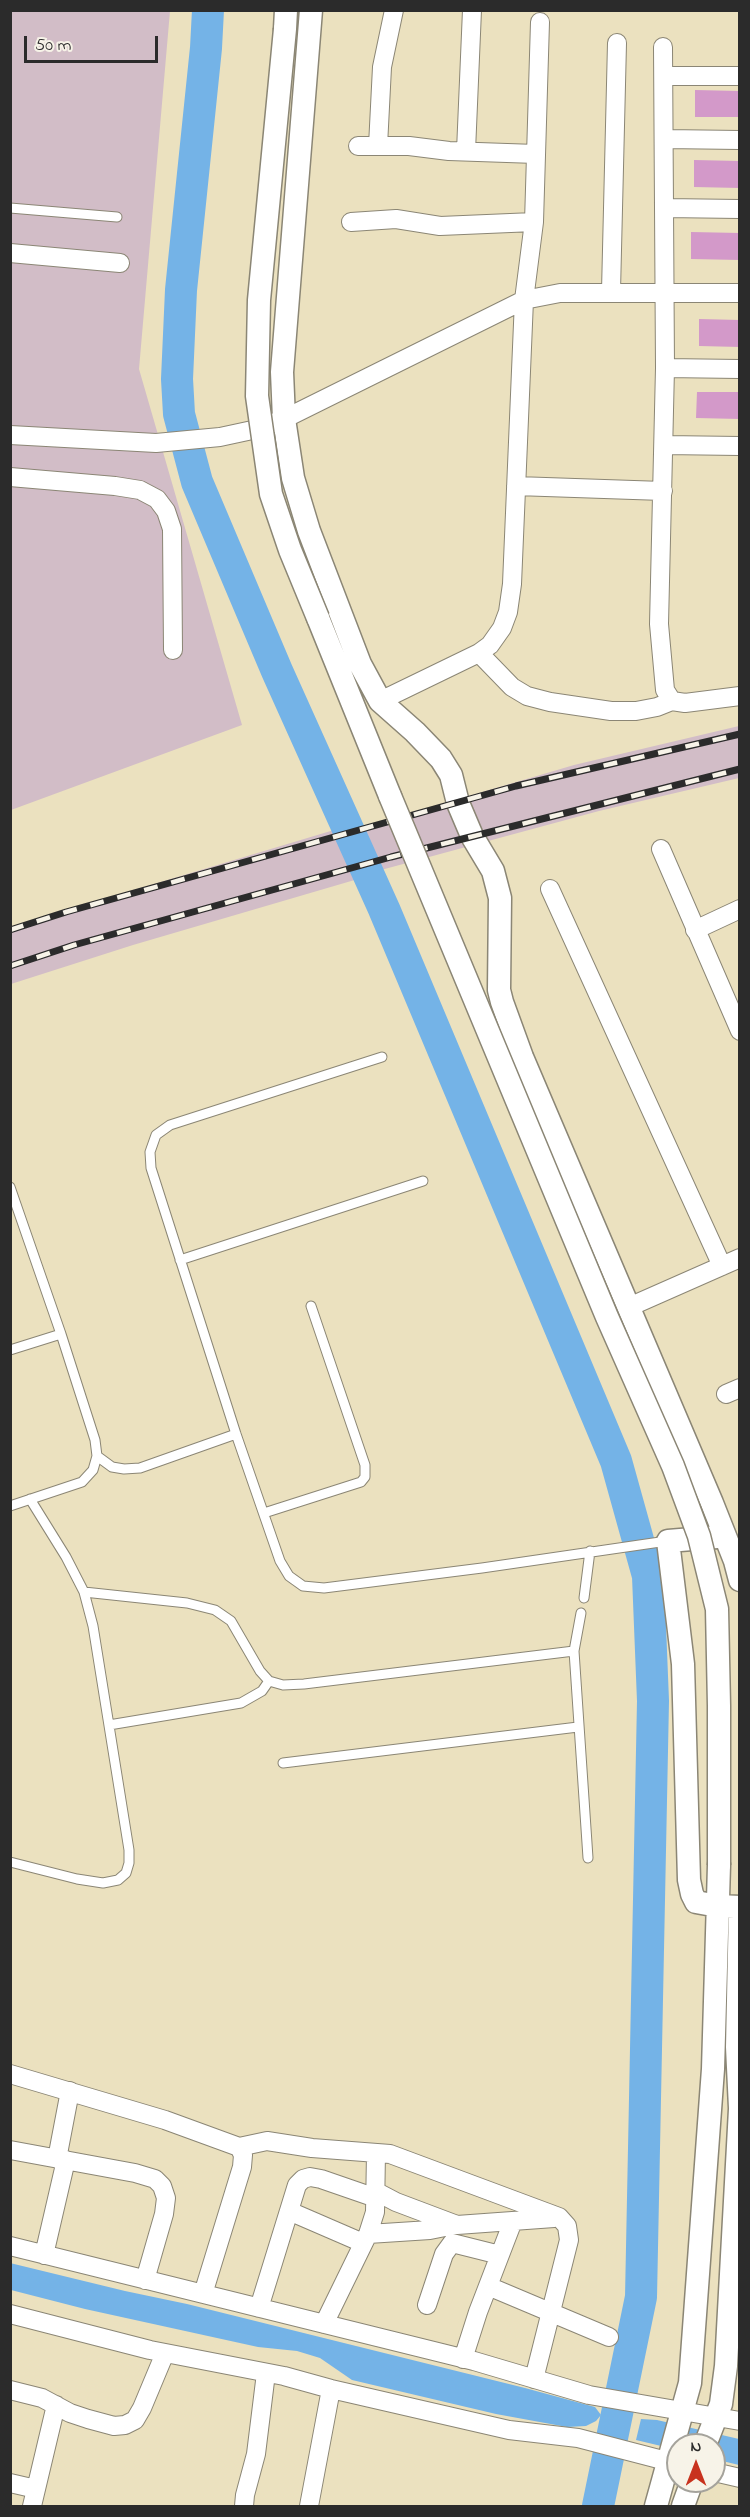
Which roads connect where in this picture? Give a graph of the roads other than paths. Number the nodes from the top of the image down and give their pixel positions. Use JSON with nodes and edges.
{"nodes":[{"id":1,"x":311,"y":10,"type":"edge"},
{"id":2,"x":394,"y":10,"type":"edge"},
{"id":3,"x":472,"y":10,"type":"edge"},
{"id":4,"x":286,"y":20,"type":"edge"},
{"id":5,"x":540,"y":22,"type":"dead end"},
{"id":6,"x":617,"y":43,"type":"dead end"},
{"id":7,"x":663,"y":47,"type":"dead end"},
{"id":8,"x":664,"y":76,"type":"junction"},
{"id":9,"x":740,"y":76,"type":"edge"},
{"id":10,"x":665,"y":139,"type":"junction"},
{"id":11,"x":740,"y":140,"type":"edge"},
{"id":12,"x":358,"y":146,"type":"dead end"},
{"id":13,"x":378,"y":146,"type":"junction"},
{"id":14,"x":466,"y":151,"type":"junction"},
{"id":15,"x":536,"y":153,"type":"junction"},
{"id":16,"x":10,"y":208,"type":"edge"},
{"id":17,"x":665,"y":208,"type":"junction"},
{"id":18,"x":740,"y":209,"type":"edge"},
{"id":19,"x":117,"y":217,"type":"dead end"},
{"id":20,"x":351,"y":222,"type":"dead end"},
{"id":21,"x":534,"y":222,"type":"junction"},
{"id":22,"x":10,"y":253,"type":"edge"},
{"id":23,"x":120,"y":263,"type":"dead end"},
{"id":24,"x":611,"y":291,"type":"junction"},
{"id":25,"x":664,"y":291,"type":"junction"},
{"id":26,"x":740,"y":293,"type":"edge"},
{"id":27,"x":524,"y":300,"type":"junction"},
{"id":28,"x":665,"y":368,"type":"junction"},
{"id":29,"x":740,"y":369,"type":"edge"},
{"id":30,"x":284,"y":419,"type":"junction"},
{"id":31,"x":10,"y":435,"type":"edge"},
{"id":32,"x":664,"y":445,"type":"junction"},
{"id":33,"x":740,"y":446,"type":"edge"},
{"id":34,"x":10,"y":477,"type":"edge"},
{"id":35,"x":516,"y":486,"type":"junction"},
{"id":36,"x":663,"y":490,"type":"junction"},
{"id":37,"x":173,"y":650,"type":"dead end"},
{"id":38,"x":479,"y":653,"type":"junction"},
{"id":39,"x":740,"y":696,"type":"edge"},
{"id":40,"x":380,"y":701,"type":"junction"},
{"id":41,"x":672,"y":701,"type":"junction"},
{"id":42,"x":661,"y":849,"type":"dead end"},
{"id":43,"x":550,"y":889,"type":"dead end"},
{"id":44,"x":740,"y":909,"type":"edge"},
{"id":45,"x":695,"y":930,"type":"junction"},
{"id":46,"x":740,"y":1031,"type":"edge"},
{"id":47,"x":382,"y":1057,"type":"dead end"},
{"id":48,"x":423,"y":1181,"type":"dead end"},
{"id":49,"x":10,"y":1187,"type":"edge"},
{"id":50,"x":740,"y":1258,"type":"edge"},
{"id":51,"x":180,"y":1260,"type":"junction"},
{"id":52,"x":722,"y":1266,"type":"junction"},
{"id":53,"x":311,"y":1306,"type":"dead end"},
{"id":54,"x":629,"y":1307,"type":"junction"},
{"id":55,"x":61,"y":1334,"type":"junction"},
{"id":56,"x":10,"y":1350,"type":"edge"},
{"id":57,"x":236,"y":1434,"type":"junction"},
{"id":58,"x":97,"y":1456,"type":"junction"},
{"id":59,"x":30,"y":1499,"type":"junction"},
{"id":60,"x":10,"y":1506,"type":"edge"},
{"id":61,"x":264,"y":1513,"type":"junction"},
{"id":62,"x":732,"y":1536,"type":"edge"},
{"id":63,"x":660,"y":1542,"type":"junction"},
{"id":64,"x":590,"y":1551,"type":"junction"},
{"id":65,"x":740,"y":1581,"type":"edge"},
{"id":66,"x":84,"y":1592,"type":"junction"},
{"id":67,"x":585,"y":1598,"type":"dead end"},
{"id":68,"x":581,"y":1613,"type":"dead end"},
{"id":69,"x":574,"y":1651,"type":"junction"},
{"id":70,"x":269,"y":1681,"type":"junction"},
{"id":71,"x":109,"y":1725,"type":"junction"},
{"id":72,"x":578,"y":1727,"type":"junction"},
{"id":73,"x":283,"y":1763,"type":"dead end"},
{"id":74,"x":588,"y":1858,"type":"dead end"},
{"id":75,"x":10,"y":1862,"type":"edge"},
{"id":76,"x":732,"y":1907,"type":"edge"},
{"id":77,"x":739,"y":1952,"type":"edge"},
{"id":78,"x":713,"y":2069,"type":"junction"},
{"id":79,"x":739,"y":2070,"type":"edge"},
{"id":80,"x":10,"y":2074,"type":"edge"},
{"id":81,"x":70,"y":2091,"type":"junction"},
{"id":82,"x":740,"y":2108,"type":"edge"},
{"id":83,"x":239,"y":2147,"type":"junction"},
{"id":84,"x":10,"y":2150,"type":"edge"},
{"id":85,"x":376,"y":2153,"type":"junction"},
{"id":86,"x":61,"y":2160,"type":"junction"},
{"id":87,"x":376,"y":2195,"type":"junction"},
{"id":88,"x":289,"y":2211,"type":"junction"},
{"id":89,"x":559,"y":2217,"type":"junction"},
{"id":90,"x":513,"y":2221,"type":"junction"},
{"id":91,"x":457,"y":2224,"type":"junction"},
{"id":92,"x":366,"y":2239,"type":"junction"},
{"id":93,"x":10,"y":2246,"type":"edge"},
{"id":94,"x":44,"y":2254,"type":"junction"},
{"id":95,"x":500,"y":2255,"type":"junction"},
{"id":96,"x":145,"y":2280,"type":"junction"},
{"id":97,"x":488,"y":2286,"type":"junction"},
{"id":98,"x":202,"y":2294,"type":"junction"},
{"id":99,"x":427,"y":2305,"type":"dead end"},
{"id":100,"x":259,"y":2308,"type":"junction"},
{"id":101,"x":552,"y":2312,"type":"junction"},
{"id":102,"x":10,"y":2314,"type":"edge"},
{"id":103,"x":324,"y":2324,"type":"junction"},
{"id":104,"x":609,"y":2337,"type":"dead end"},
{"id":105,"x":165,"y":2353,"type":"junction"},
{"id":106,"x":463,"y":2359,"type":"junction"},
{"id":107,"x":266,"y":2373,"type":"junction"},
{"id":108,"x":534,"y":2379,"type":"junction"},
{"id":109,"x":331,"y":2389,"type":"junction"},
{"id":110,"x":10,"y":2390,"type":"edge"},
{"id":111,"x":56,"y":2405,"type":"junction"},
{"id":112,"x":682,"y":2415,"type":"junction"},
{"id":113,"x":740,"y":2421,"type":"edge"},
{"id":114,"x":711,"y":2429,"type":"edge"},
{"id":115,"x":678,"y":2433,"type":"edge"},
{"id":116,"x":666,"y":2458,"type":"edge"},
{"id":117,"x":666,"y":2477,"type":"edge"},
{"id":118,"x":10,"y":2483,"type":"edge"},
{"id":119,"x":34,"y":2498,"type":"edge"},
{"id":120,"x":244,"y":2506,"type":"edge"},
{"id":121,"x":309,"y":2506,"type":"edge"},
{"id":122,"x":656,"y":2506,"type":"edge"}],
"edges":[{"from":1,"to":30,"type":"street"},
{"from":2,"to":13,"type":"street"},
{"from":3,"to":14,"type":"street"},
{"from":4,"to":76,"type":"street","bridge":true},
{"from":5,"to":15,"type":"street"},
{"from":6,"to":24,"type":"street"},
{"from":7,"to":8,"type":"street"},
{"from":8,"to":9,"type":"street"},
{"from":8,"to":10,"type":"street"},
{"from":10,"to":11,"type":"street"},
{"from":10,"to":17,"type":"street"},
{"from":12,"to":13,"type":"street"},
{"from":13,"to":14,"type":"street"},
{"from":14,"to":15,"type":"street"},
{"from":15,"to":21,"type":"street"},
{"from":16,"to":19,"type":"lane"},
{"from":17,"to":18,"type":"street"},
{"from":17,"to":25,"type":"street"},
{"from":20,"to":21,"type":"street"},
{"from":21,"to":27,"type":"street"},
{"from":22,"to":23,"type":"street"},
{"from":24,"to":25,"type":"street"},
{"from":24,"to":27,"type":"street"},
{"from":25,"to":26,"type":"street"},
{"from":25,"to":28,"type":"street"},
{"from":27,"to":30,"type":"street"},
{"from":27,"to":35,"type":"street"},
{"from":28,"to":29,"type":"street"},
{"from":28,"to":32,"type":"street"},
{"from":30,"to":31,"type":"street"},
{"from":30,"to":40,"type":"street"},
{"from":32,"to":33,"type":"street"},
{"from":32,"to":36,"type":"street"},
{"from":34,"to":37,"type":"street"},
{"from":35,"to":36,"type":"street"},
{"from":35,"to":38,"type":"street"},
{"from":36,"to":41,"type":"street"},
{"from":38,"to":40,"type":"street"},
{"from":38,"to":41,"type":"street"},
{"from":39,"to":41,"type":"street"},
{"from":40,"to":54,"type":"street"},
{"from":42,"to":45,"type":"street"},
{"from":43,"to":52,"type":"street"},
{"from":44,"to":45,"type":"street"},
{"from":45,"to":46,"type":"street"},
{"from":47,"to":51,"type":"lane"},
{"from":48,"to":51,"type":"lane"},
{"from":49,"to":55,"type":"lane"},
{"from":50,"to":52,"type":"street"},
{"from":51,"to":57,"type":"lane"},
{"from":52,"to":54,"type":"street"},
{"from":53,"to":61,"type":"lane"},
{"from":54,"to":62,"type":"street"},
{"from":55,"to":56,"type":"lane"},
{"from":55,"to":58,"type":"lane"},
{"from":57,"to":58,"type":"lane"},
{"from":57,"to":61,"type":"lane"},
{"from":58,"to":59,"type":"lane"},
{"from":59,"to":60,"type":"lane"},
{"from":59,"to":66,"type":"lane"},
{"from":61,"to":64,"type":"lane"},
{"from":62,"to":63,"type":"street"},
{"from":62,"to":65,"type":"street"},
{"from":63,"to":64,"type":"lane"},
{"from":63,"to":76,"type":"street"},
{"from":64,"to":67,"type":"lane"},
{"from":66,"to":70,"type":"lane"},
{"from":66,"to":71,"type":"lane"},
{"from":68,"to":69,"type":"lane"},
{"from":69,"to":70,"type":"lane"},
{"from":69,"to":72,"type":"lane"},
{"from":70,"to":71,"type":"lane"},
{"from":71,"to":75,"type":"lane"},
{"from":72,"to":73,"type":"lane"},
{"from":72,"to":74,"type":"lane"},
{"from":76,"to":77,"type":"street"},
{"from":76,"to":78,"type":"street"},
{"from":77,"to":79,"type":"street"},
{"from":78,"to":79,"type":"street"},
{"from":78,"to":112,"type":"street"},
{"from":79,"to":82,"type":"street"},
{"from":80,"to":81,"type":"street"},
{"from":81,"to":83,"type":"street"},
{"from":81,"to":86,"type":"street"},
{"from":82,"to":114,"type":"street"},
{"from":83,"to":85,"type":"street"},
{"from":83,"to":98,"type":"street"},
{"from":84,"to":86,"type":"street"},
{"from":85,"to":87,"type":"street"},
{"from":85,"to":89,"type":"street"},
{"from":86,"to":94,"type":"street"},
{"from":86,"to":96,"type":"street"},
{"from":87,"to":88,"type":"street"},
{"from":87,"to":91,"type":"street"},
{"from":87,"to":92,"type":"street"},
{"from":88,"to":92,"type":"street"},
{"from":88,"to":100,"type":"street"},
{"from":89,"to":90,"type":"street"},
{"from":89,"to":101,"type":"street"},
{"from":90,"to":91,"type":"street"},
{"from":90,"to":95,"type":"street"},
{"from":91,"to":92,"type":"street"},
{"from":92,"to":103,"type":"street"},
{"from":93,"to":94,"type":"street"},
{"from":94,"to":96,"type":"street"},
{"from":95,"to":97,"type":"street"},
{"from":95,"to":99,"type":"street"},
{"from":96,"to":98,"type":"street"},
{"from":97,"to":101,"type":"street"},
{"from":97,"to":106,"type":"street"},
{"from":98,"to":100,"type":"street"},
{"from":100,"to":103,"type":"street"},
{"from":101,"to":104,"type":"street"},
{"from":101,"to":108,"type":"street"},
{"from":102,"to":105,"type":"street"},
{"from":103,"to":106,"type":"street"},
{"from":105,"to":107,"type":"street"},
{"from":105,"to":111,"type":"street"},
{"from":106,"to":108,"type":"street"},
{"from":107,"to":109,"type":"street"},
{"from":107,"to":120,"type":"street"},
{"from":108,"to":112,"type":"street"},
{"from":109,"to":116,"type":"street"},
{"from":109,"to":121,"type":"street"},
{"from":110,"to":111,"type":"street"},
{"from":111,"to":119,"type":"street"},
{"from":112,"to":114,"type":"street"},
{"from":112,"to":115,"type":"street"},
{"from":113,"to":114,"type":"street"},
{"from":117,"to":122,"type":"street"},
{"from":118,"to":119,"type":"street"}]}
